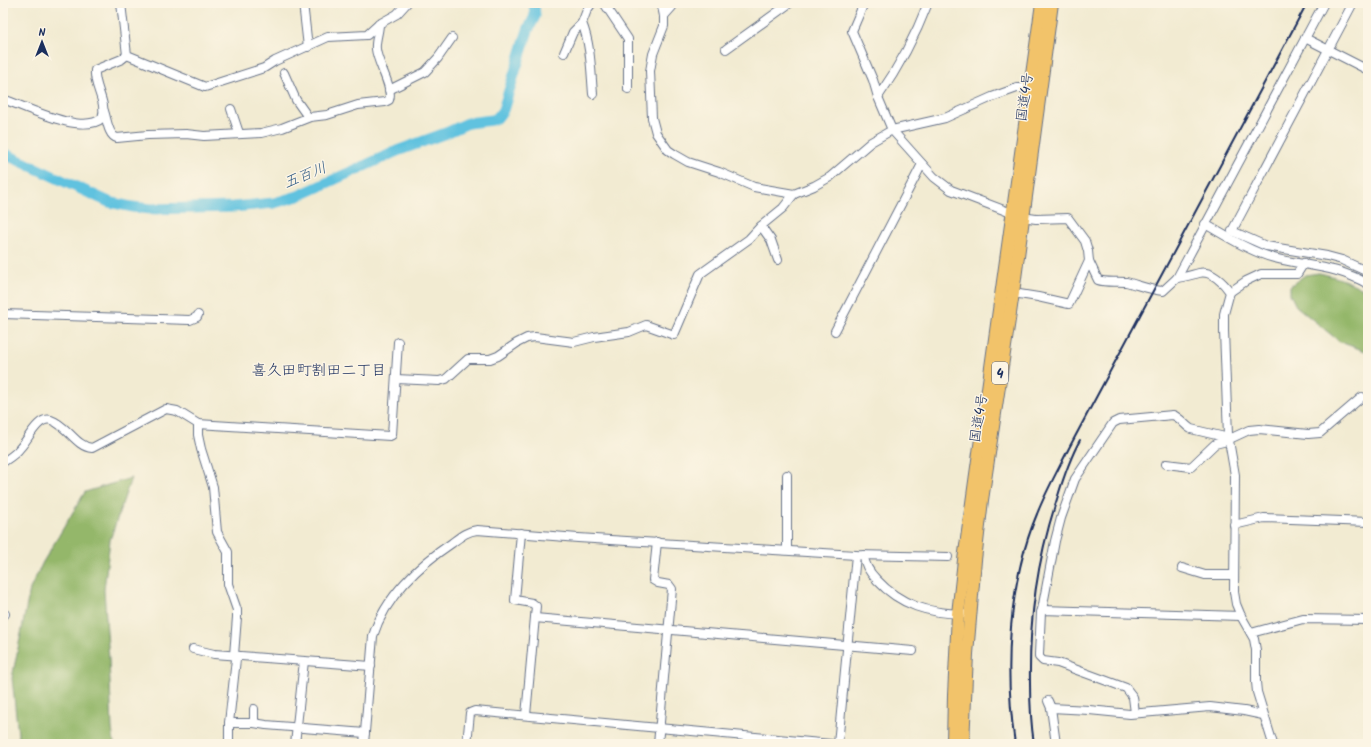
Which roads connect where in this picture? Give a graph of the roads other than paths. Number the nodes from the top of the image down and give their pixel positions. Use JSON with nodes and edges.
{"nodes":[{"id":1,"x":121,"y":3,"type":"edge"},
{"id":2,"x":303,"y":3,"type":"edge"},
{"id":3,"x":407,"y":3,"type":"edge"},
{"id":4,"x":592,"y":3,"type":"edge"},
{"id":5,"x":604,"y":3,"type":"edge"},
{"id":6,"x":659,"y":3,"type":"edge"},
{"id":7,"x":670,"y":3,"type":"edge"},
{"id":8,"x":790,"y":3,"type":"edge"},
{"id":9,"x":864,"y":3,"type":"edge"},
{"id":10,"x":928,"y":3,"type":"edge"},
{"id":11,"x":1042,"y":3,"type":"edge"},
{"id":12,"x":1052,"y":3,"type":"edge"},
{"id":13,"x":1324,"y":3,"type":"edge"},
{"id":14,"x":1353,"y":3,"type":"edge"},
{"id":15,"x":664,"y":16,"type":"junction"},
{"id":16,"x":379,"y":24,"type":"junction"},
{"id":17,"x":582,"y":24,"type":"junction"},
{"id":18,"x":452,"y":38,"type":"dead end"},
{"id":19,"x":1305,"y":38,"type":"junction"},
{"id":20,"x":308,"y":47,"type":"junction"},
{"id":21,"x":726,"y":49,"type":"dead end"},
{"id":22,"x":1329,"y":49,"type":"junction"},
{"id":23,"x":564,"y":53,"type":"dead end"},
{"id":24,"x":127,"y":55,"type":"junction"},
{"id":25,"x":1368,"y":70,"type":"edge"},
{"id":26,"x":284,"y":73,"type":"dead end"},
{"id":27,"x":1030,"y":88,"type":"junction"},
{"id":28,"x":628,"y":89,"type":"dead end"},
{"id":29,"x":389,"y":90,"type":"junction"},
{"id":30,"x":593,"y":94,"type":"dead end"},
{"id":31,"x":878,"y":97,"type":"junction"},
{"id":32,"x":3,"y":99,"type":"edge"},
{"id":33,"x":231,"y":109,"type":"dead end"},
{"id":34,"x":104,"y":111,"type":"junction"},
{"id":35,"x":308,"y":117,"type":"junction"},
{"id":36,"x":892,"y":130,"type":"junction"},
{"id":37,"x":238,"y":133,"type":"junction"},
{"id":38,"x":922,"y":164,"type":"junction"},
{"id":39,"x":794,"y":194,"type":"junction"},
{"id":40,"x":1018,"y":215,"type":"junction"},
{"id":41,"x":1205,"y":224,"type":"junction"},
{"id":42,"x":761,"y":226,"type":"junction"},
{"id":43,"x":1230,"y":234,"type":"junction"},
{"id":44,"x":778,"y":260,"type":"dead end"},
{"id":45,"x":1089,"y":261,"type":"junction"},
{"id":46,"x":1304,"y":263,"type":"junction"},
{"id":47,"x":1368,"y":272,"type":"edge"},
{"id":48,"x":1177,"y":278,"type":"junction"},
{"id":49,"x":1368,"y":284,"type":"edge"},
{"id":50,"x":1230,"y":292,"type":"junction"},
{"id":51,"x":1013,"y":293,"type":"junction"},
{"id":52,"x":3,"y":314,"type":"edge"},
{"id":53,"x":198,"y":315,"type":"dead end"},
{"id":54,"x":835,"y":331,"type":"dead end"},
{"id":55,"x":398,"y":342,"type":"dead end"},
{"id":56,"x":396,"y":378,"type":"junction"},
{"id":57,"x":1362,"y":397,"type":"dead end"},
{"id":58,"x":198,"y":424,"type":"junction"},
{"id":59,"x":1229,"y":438,"type":"junction"},
{"id":60,"x":3,"y":462,"type":"edge"},
{"id":61,"x":1166,"y":464,"type":"dead end"},
{"id":62,"x":787,"y":475,"type":"dead end"},
{"id":63,"x":1368,"y":522,"type":"edge"},
{"id":64,"x":1234,"y":525,"type":"junction"},
{"id":65,"x":521,"y":533,"type":"junction"},
{"id":66,"x":657,"y":542,"type":"junction"},
{"id":67,"x":788,"y":550,"type":"junction"},
{"id":68,"x":860,"y":555,"type":"junction"},
{"id":69,"x":948,"y":557,"type":"dead end"},
{"id":70,"x":1182,"y":568,"type":"dead end"},
{"id":71,"x":1233,"y":575,"type":"junction"},
{"id":72,"x":1042,"y":610,"type":"junction"},
{"id":73,"x":964,"y":614,"type":"junction"},
{"id":74,"x":1241,"y":616,"type":"junction"},
{"id":75,"x":535,"y":618,"type":"junction"},
{"id":76,"x":1368,"y":620,"type":"edge"},
{"id":77,"x":668,"y":631,"type":"junction"},
{"id":78,"x":1251,"y":633,"type":"junction"},
{"id":79,"x":848,"y":646,"type":"junction"},
{"id":80,"x":193,"y":649,"type":"dead end"},
{"id":81,"x":913,"y":651,"type":"dead end"},
{"id":82,"x":234,"y":655,"type":"junction"},
{"id":83,"x":304,"y":661,"type":"junction"},
{"id":84,"x":371,"y":666,"type":"junction"},
{"id":85,"x":254,"y":710,"type":"dead end"},
{"id":86,"x":1135,"y":713,"type":"junction"},
{"id":87,"x":526,"y":715,"type":"junction"},
{"id":88,"x":1263,"y":715,"type":"junction"},
{"id":89,"x":229,"y":723,"type":"junction"},
{"id":90,"x":254,"y":723,"type":"junction"},
{"id":91,"x":296,"y":728,"type":"junction"},
{"id":92,"x":659,"y":728,"type":"junction"},
{"id":93,"x":364,"y":734,"type":"junction"},
{"id":94,"x":229,"y":744,"type":"edge"},
{"id":95,"x":295,"y":744,"type":"edge"},
{"id":96,"x":364,"y":744,"type":"edge"},
{"id":97,"x":466,"y":744,"type":"edge"},
{"id":98,"x":658,"y":744,"type":"edge"},
{"id":99,"x":831,"y":744,"type":"edge"},
{"id":100,"x":838,"y":744,"type":"edge"},
{"id":101,"x":953,"y":744,"type":"edge"},
{"id":102,"x":963,"y":744,"type":"edge"},
{"id":103,"x":1056,"y":744,"type":"edge"},
{"id":104,"x":1273,"y":744,"type":"edge"}],
"edges":[{"from":1,"to":24,"type":"street"},
{"from":2,"to":20,"type":"street"},
{"from":3,"to":16,"type":"street"},
{"from":4,"to":17,"type":"street"},
{"from":5,"to":28,"type":"street"},
{"from":6,"to":15,"type":"street"},
{"from":7,"to":15,"type":"street"},
{"from":8,"to":21,"type":"street"},
{"from":9,"to":31,"type":"street"},
{"from":10,"to":31,"type":"street"},
{"from":11,"to":27,"type":"highway","name":"国道4号","number":"4"},
{"from":12,"to":40,"type":"highway","name":"国道4号","number":"4"},
{"from":13,"to":19,"type":"street"},
{"from":14,"to":22,"type":"street"},
{"from":15,"to":39,"type":"street"},
{"from":16,"to":20,"type":"street"},
{"from":16,"to":29,"type":"street"},
{"from":17,"to":23,"type":"street"},
{"from":17,"to":30,"type":"street"},
{"from":18,"to":29,"type":"street"},
{"from":19,"to":22,"type":"street"},
{"from":19,"to":41,"type":"street"},
{"from":20,"to":24,"type":"street"},
{"from":22,"to":25,"type":"street"},
{"from":22,"to":43,"type":"street"},
{"from":24,"to":34,"type":"street"},
{"from":26,"to":35,"type":"street"},
{"from":27,"to":36,"type":"street"},
{"from":27,"to":40,"type":"highway","name":"国道4号","number":"4"},
{"from":29,"to":35,"type":"street"},
{"from":31,"to":36,"type":"street"},
{"from":32,"to":34,"type":"street"},
{"from":33,"to":37,"type":"street"},
{"from":34,"to":37,"type":"street"},
{"from":35,"to":37,"type":"street"},
{"from":36,"to":38,"type":"street"},
{"from":36,"to":39,"type":"street"},
{"from":38,"to":40,"type":"street"},
{"from":38,"to":54,"type":"street"},
{"from":39,"to":42,"type":"street"},
{"from":40,"to":45,"type":"street"},
{"from":40,"to":51,"type":"highway","name":"国道4号","number":"4"},
{"from":40,"to":73,"type":"highway","name":"国道4号","number":"4"},
{"from":41,"to":43,"type":"street"},
{"from":41,"to":48,"type":"street"},
{"from":42,"to":44,"type":"street"},
{"from":42,"to":56,"type":"street"},
{"from":43,"to":46,"type":"street"},
{"from":43,"to":47,"type":"street"},
{"from":45,"to":48,"type":"street"},
{"from":45,"to":51,"type":"street"},
{"from":46,"to":49,"type":"street"},
{"from":46,"to":50,"type":"street"},
{"from":48,"to":50,"type":"street"},
{"from":50,"to":59,"type":"street"},
{"from":51,"to":73,"type":"highway","name":"国道4号","number":"4"},
{"from":52,"to":53,"type":"street"},
{"from":55,"to":56,"type":"street"},
{"from":56,"to":58,"type":"street"},
{"from":57,"to":59,"type":"street"},
{"from":58,"to":60,"type":"street"},
{"from":58,"to":82,"type":"street"},
{"from":59,"to":61,"type":"street"},
{"from":59,"to":64,"type":"street"},
{"from":59,"to":72,"type":"street"},
{"from":62,"to":67,"type":"street"},
{"from":63,"to":64,"type":"street"},
{"from":64,"to":71,"type":"street"},
{"from":65,"to":66,"type":"street"},
{"from":65,"to":75,"type":"street"},
{"from":65,"to":84,"type":"street"},
{"from":66,"to":67,"type":"street"},
{"from":66,"to":77,"type":"street"},
{"from":67,"to":68,"type":"street"},
{"from":68,"to":69,"type":"street"},
{"from":68,"to":73,"type":"street"},
{"from":68,"to":79,"type":"street"},
{"from":70,"to":71,"type":"street"},
{"from":71,"to":74,"type":"street"},
{"from":72,"to":74,"type":"street"},
{"from":72,"to":86,"type":"street"},
{"from":73,"to":101,"type":"highway","name":"国道4号","number":"4"},
{"from":73,"to":102,"type":"highway","name":"国道4号","number":"4"},
{"from":74,"to":78,"type":"street"},
{"from":75,"to":77,"type":"street"},
{"from":75,"to":87,"type":"street"},
{"from":76,"to":78,"type":"street"},
{"from":77,"to":79,"type":"street"},
{"from":77,"to":92,"type":"street"},
{"from":78,"to":88,"type":"street"},
{"from":79,"to":81,"type":"street"},
{"from":79,"to":100,"type":"street"},
{"from":80,"to":82,"type":"street"},
{"from":82,"to":83,"type":"street"},
{"from":82,"to":89,"type":"street"},
{"from":83,"to":84,"type":"street"},
{"from":83,"to":91,"type":"street"},
{"from":84,"to":93,"type":"street"},
{"from":85,"to":90,"type":"street"},
{"from":86,"to":88,"type":"street"},
{"from":86,"to":103,"type":"street"},
{"from":87,"to":92,"type":"street"},
{"from":87,"to":97,"type":"street"},
{"from":88,"to":104,"type":"street"},
{"from":89,"to":90,"type":"street"},
{"from":89,"to":94,"type":"street"},
{"from":90,"to":91,"type":"street"},
{"from":91,"to":93,"type":"street"},
{"from":91,"to":95,"type":"street"},
{"from":92,"to":98,"type":"street"},
{"from":92,"to":99,"type":"street"},
{"from":93,"to":96,"type":"street"}]}
